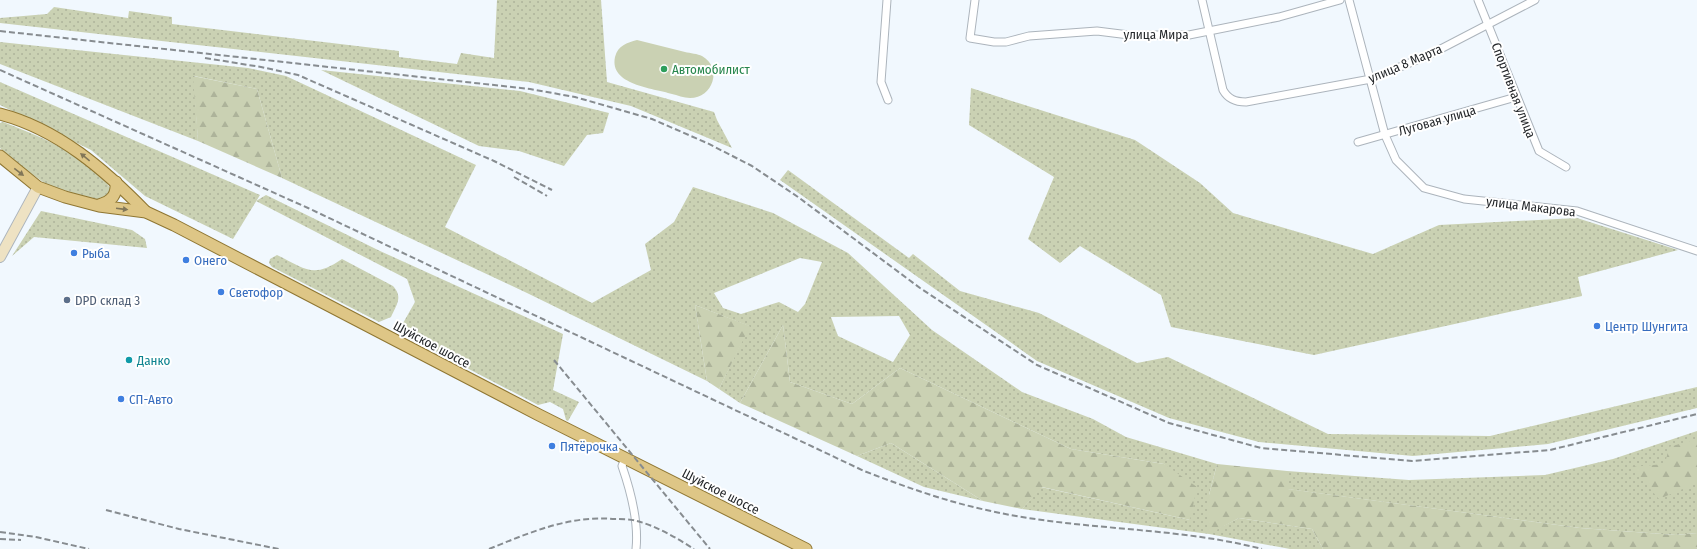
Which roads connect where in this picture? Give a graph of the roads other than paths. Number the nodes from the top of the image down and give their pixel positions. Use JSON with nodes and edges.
{"nodes":[{"id":1,"x":887,"y":0,"type":"edge"},
{"id":2,"x":975,"y":0,"type":"edge"},
{"id":3,"x":1202,"y":0,"type":"edge"},
{"id":4,"x":1340,"y":0,"type":"edge"},
{"id":5,"x":1349,"y":0,"type":"edge"},
{"id":6,"x":1478,"y":0,"type":"edge"},
{"id":7,"x":1534,"y":0,"type":"edge"},
{"id":8,"x":1489,"y":24,"type":"junction"},
{"id":9,"x":1210,"y":30,"type":"junction"},
{"id":10,"x":1371,"y":79,"type":"junction"},
{"id":11,"x":1516,"y":97,"type":"junction"},
{"id":12,"x":888,"y":100,"type":"dead end"},
{"id":13,"x":1,"y":115,"type":"edge"},
{"id":14,"x":1385,"y":135,"type":"junction"},
{"id":15,"x":1358,"y":142,"type":"dead end"},
{"id":16,"x":0,"y":156,"type":"edge"},
{"id":17,"x":1566,"y":167,"type":"dead end"},
{"id":18,"x":116,"y":182,"type":"junction"},
{"id":19,"x":38,"y":187,"type":"junction"},
{"id":20,"x":99,"y":206,"type":"junction"},
{"id":21,"x":146,"y":212,"type":"junction"},
{"id":22,"x":1697,"y":251,"type":"edge"},
{"id":23,"x":0,"y":257,"type":"edge"},
{"id":24,"x":625,"y":458,"type":"junction"},
{"id":25,"x":636,"y":549,"type":"edge"},
{"id":26,"x":806,"y":549,"type":"edge"}],
"edges":[{"from":1,"to":12,"type":"street"},
{"from":2,"to":9,"type":"street","name":"улица Мира"},
{"from":3,"to":9,"type":"street"},
{"from":4,"to":9,"type":"street","name":"улица Мира"},
{"from":5,"to":10,"type":"street"},
{"from":6,"to":8,"type":"street","name":"Спортивная улица"},
{"from":7,"to":8,"type":"street","name":"улица 8 Марта"},
{"from":8,"to":10,"type":"street","name":"улица 8 Марта"},
{"from":8,"to":11,"type":"street","name":"Спортивная улица"},
{"from":9,"to":10,"type":"street","name":"улица 8 Марта"},
{"from":10,"to":14,"type":"street"},
{"from":11,"to":14,"type":"street","name":"Луговая улица"},
{"from":11,"to":17,"type":"street","name":"Спортивная улица"},
{"from":18,"to":13,"type":"main road","one_way":true},
{"from":14,"to":15,"type":"street","name":"Луговая улица"},
{"from":14,"to":22,"type":"street","name":"улица Макарова"},
{"from":16,"to":19,"type":"main road","name":"Шуйское шоссе","one_way":true},
{"from":18,"to":20,"type":"main road"},
{"from":18,"to":21,"type":"main road"},
{"from":19,"to":20,"type":"main road","name":"Шуйское шоссе"},
{"from":19,"to":23,"type":"main road"},
{"from":20,"to":21,"type":"main road","name":"Шуйское шоссе","one_way":true},
{"from":21,"to":24,"type":"main road","name":"Шуйское шоссе"},
{"from":24,"to":25,"type":"street"},
{"from":24,"to":26,"type":"main road","name":"Шуйское шоссе"}]}
